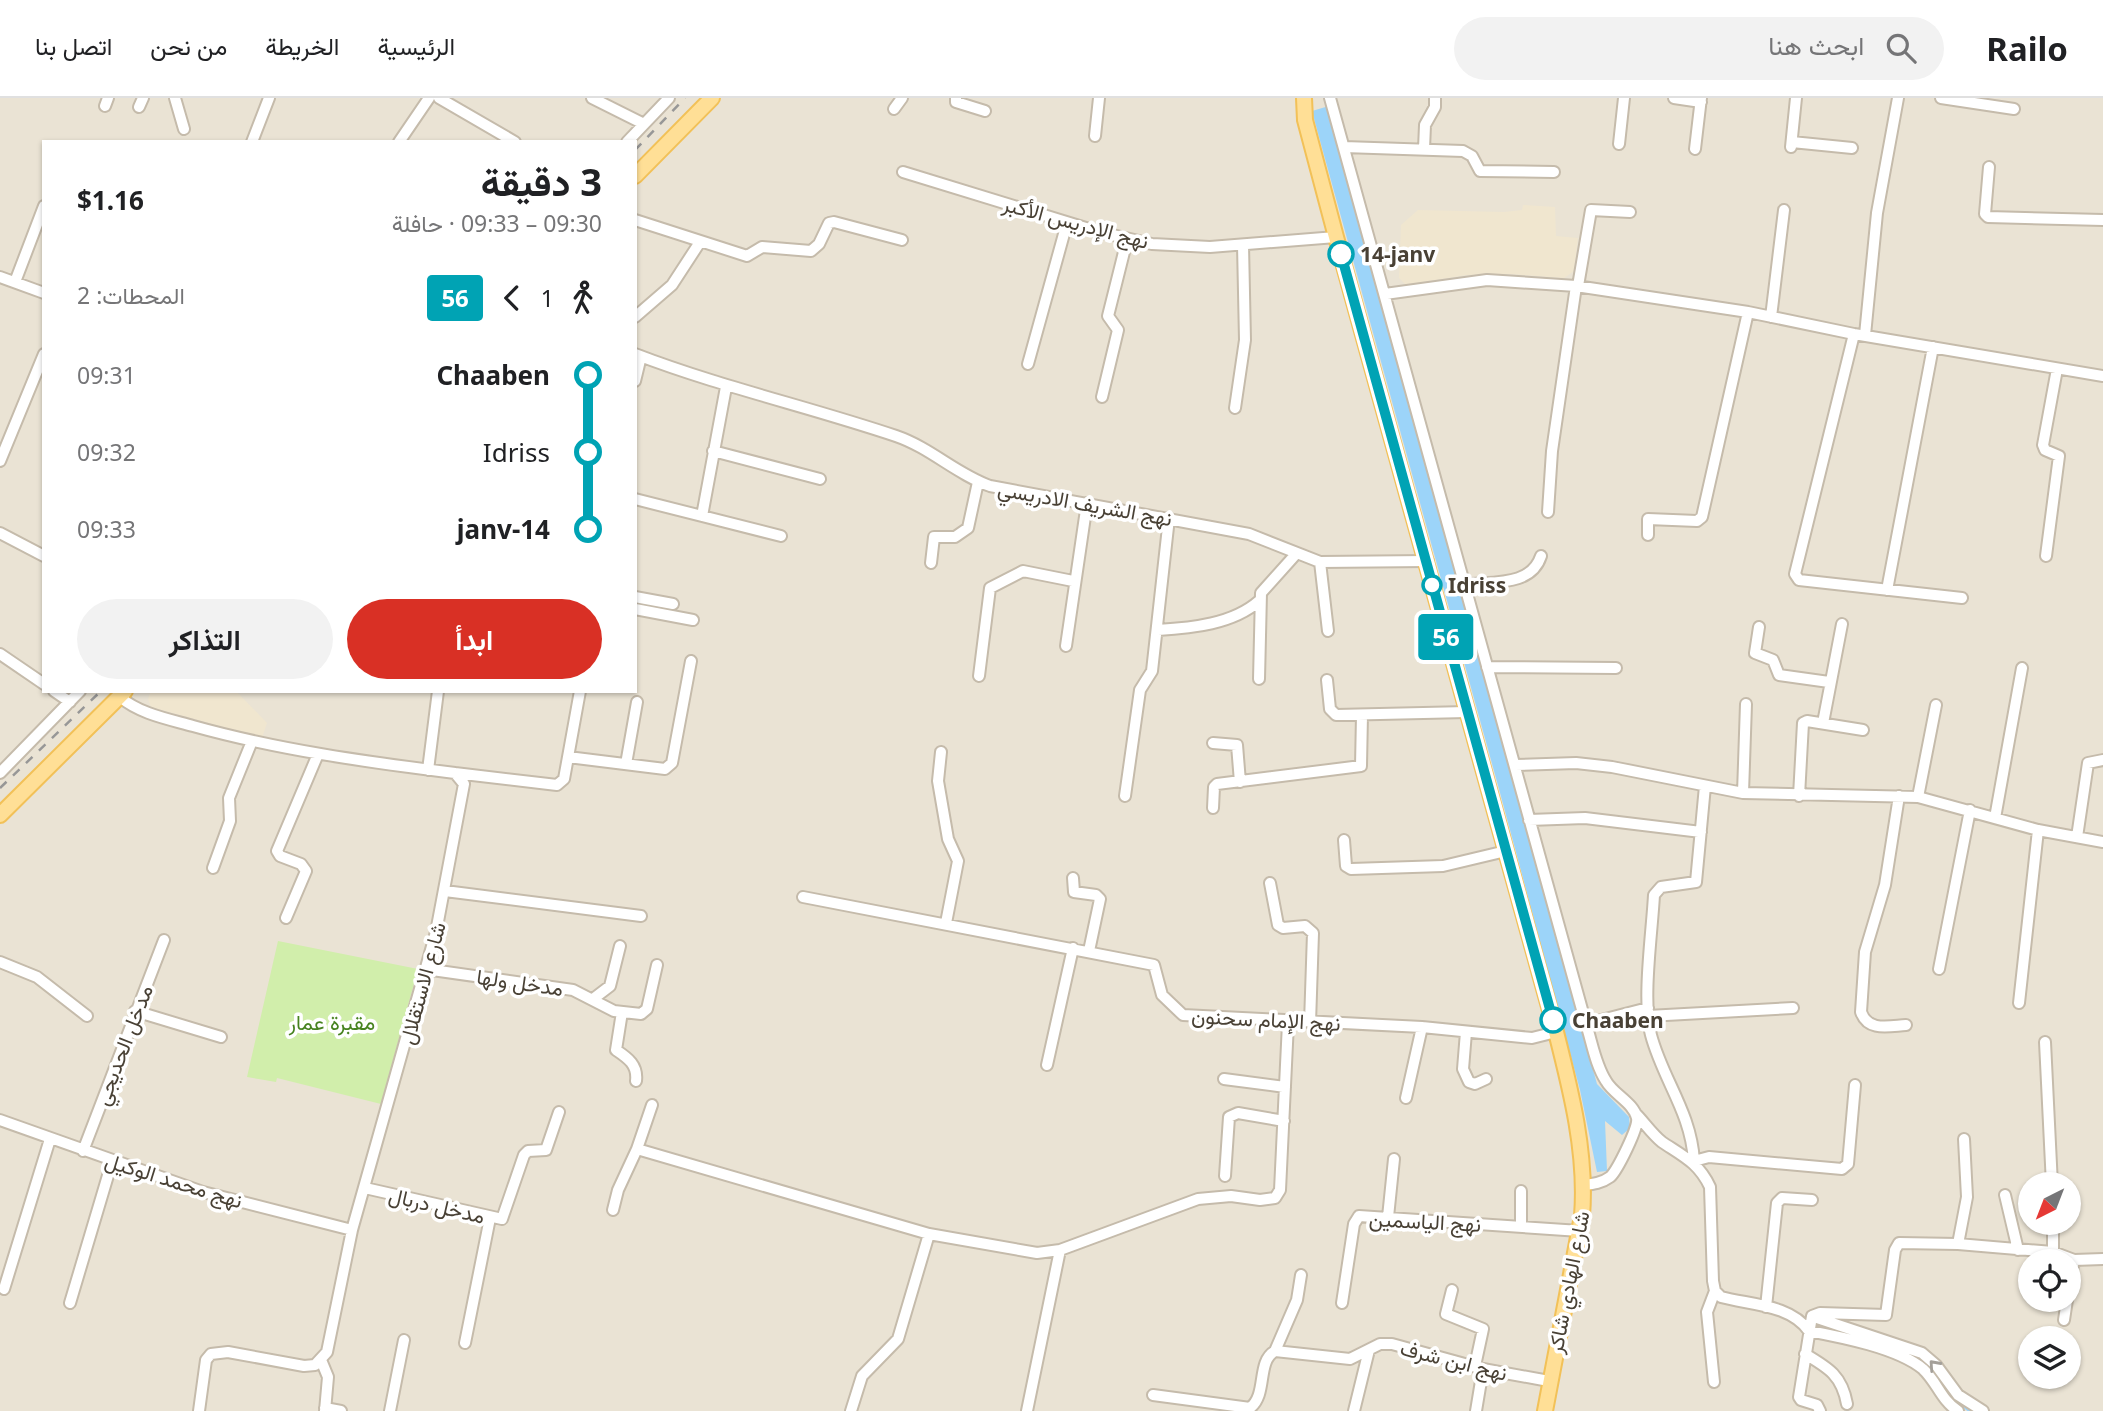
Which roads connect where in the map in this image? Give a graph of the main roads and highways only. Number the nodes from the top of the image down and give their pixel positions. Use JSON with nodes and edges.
{"nodes":[{"id":1,"x":712,"y":98,"type":"edge"},
{"id":2,"x":1304,"y":98,"type":"edge"},
{"id":3,"x":637,"y":174,"type":"edge"},
{"id":4,"x":122,"y":694,"type":"edge"},
{"id":5,"x":0,"y":815,"type":"edge"},
{"id":6,"x":1545,"y":1411,"type":"edge"}],
"edges":[{"from":1,"to":3,"type":"main road"},
{"from":2,"to":6,"type":"main road","name":"شارع الهادي شاكر"},
{"from":4,"to":5,"type":"main road"}]}
